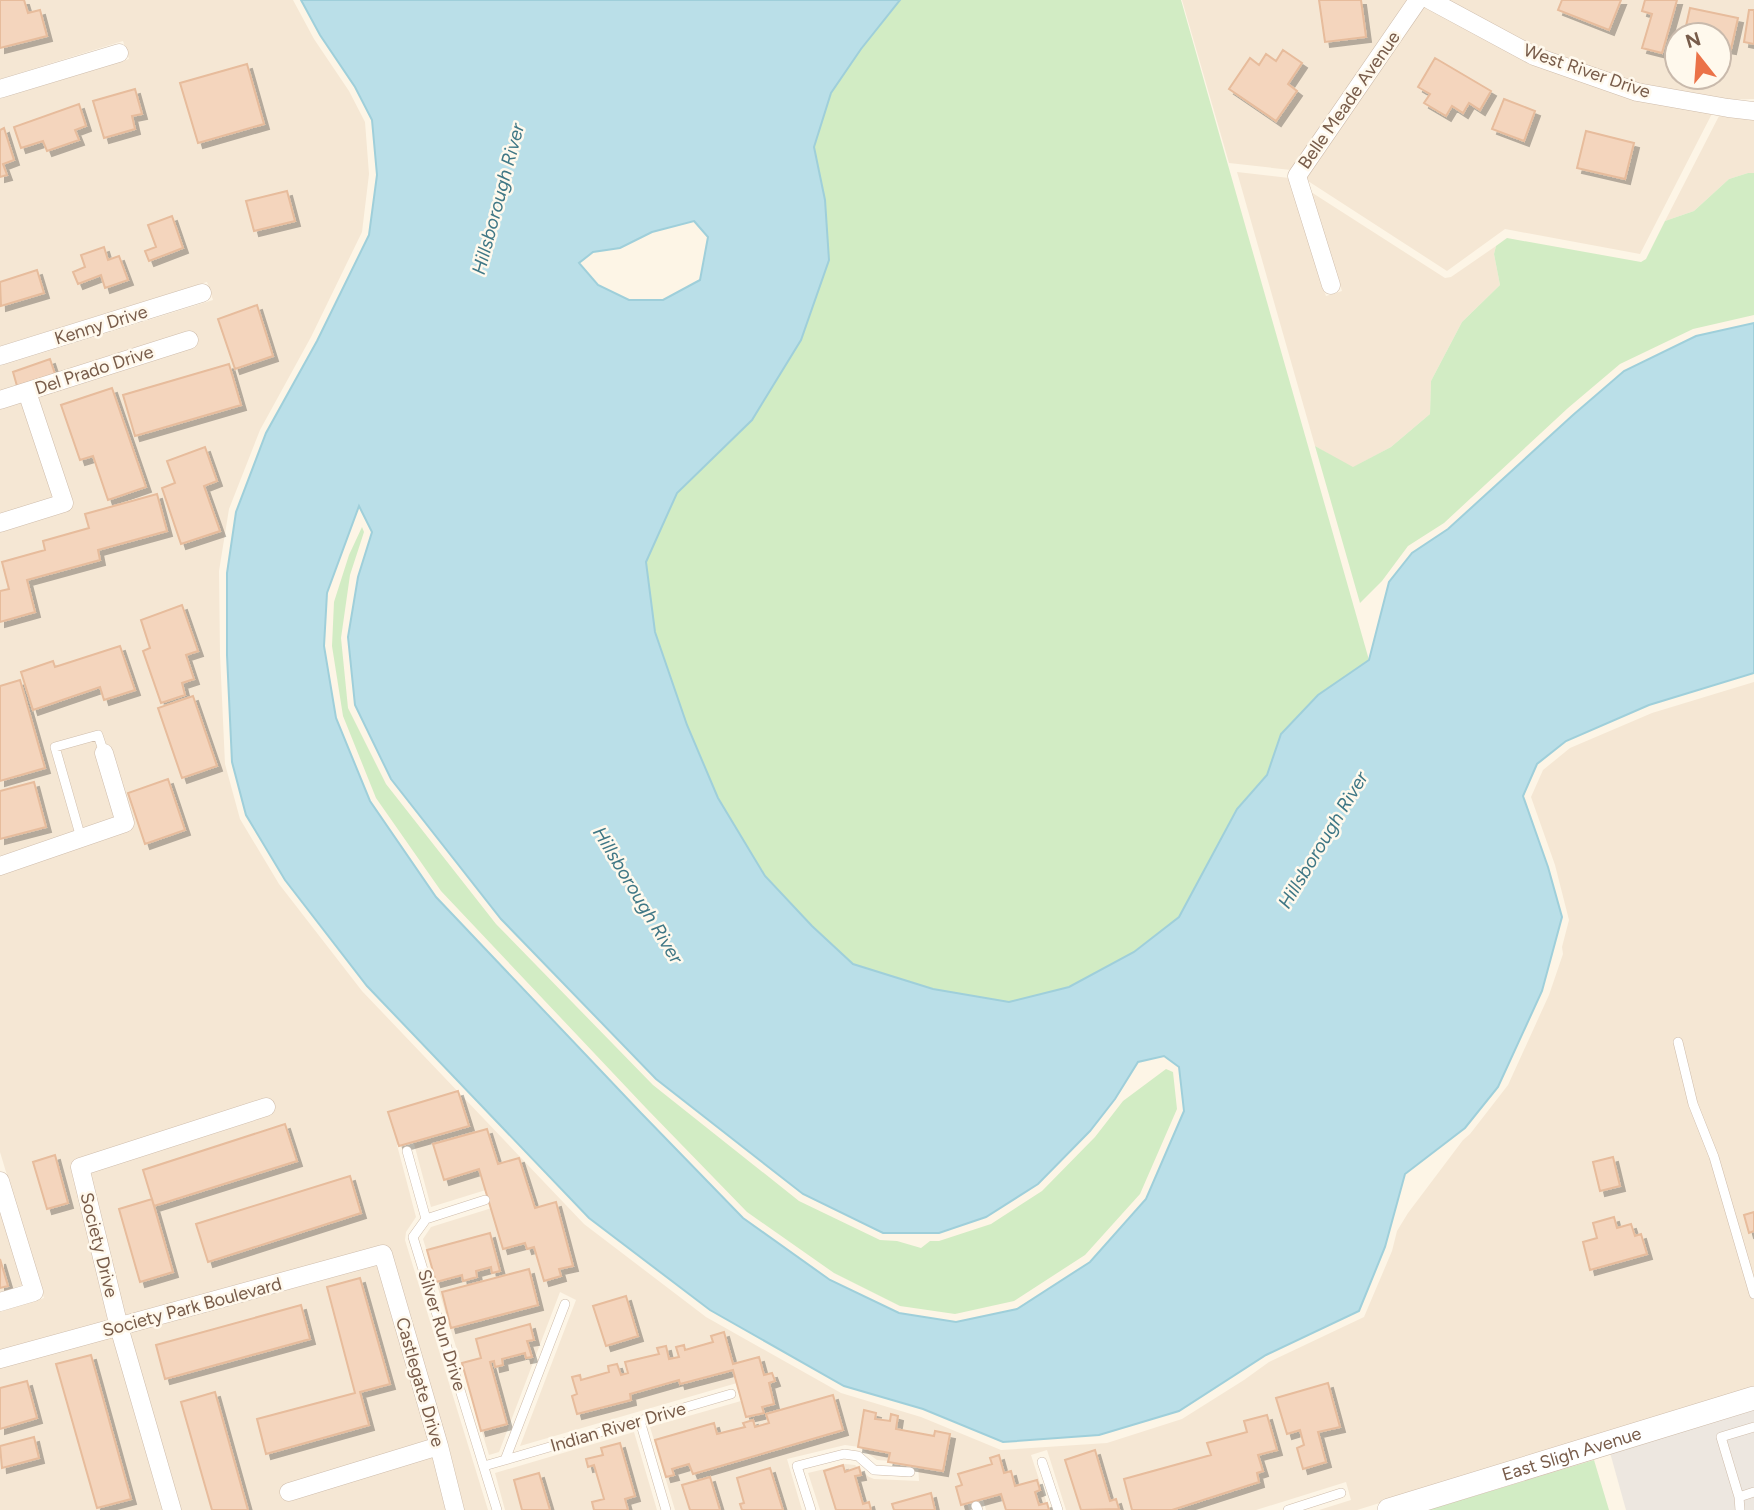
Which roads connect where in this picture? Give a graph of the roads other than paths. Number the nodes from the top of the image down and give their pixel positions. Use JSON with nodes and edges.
{"nodes":[{"id":1,"x":1418,"y":0,"type":"edge"},
{"id":2,"x":1430,"y":0,"type":"edge"},
{"id":3,"x":118,"y":53,"type":"dead end"},
{"id":4,"x":0,"y":89,"type":"edge"},
{"id":5,"x":1754,"y":111,"type":"edge"},
{"id":6,"x":1331,"y":285,"type":"dead end"},
{"id":7,"x":202,"y":293,"type":"dead end"},
{"id":8,"x":189,"y":340,"type":"dead end"},
{"id":9,"x":0,"y":356,"type":"edge"},
{"id":10,"x":27,"y":392,"type":"junction"},
{"id":11,"x":0,"y":400,"type":"edge"},
{"id":12,"x":0,"y":523,"type":"edge"},
{"id":13,"x":104,"y":753,"type":"joint"},
{"id":14,"x":81,"y":838,"type":"junction"},
{"id":15,"x":0,"y":866,"type":"edge"},
{"id":16,"x":1678,"y":1042,"type":"dead end"},
{"id":17,"x":266,"y":1107,"type":"dead end"},
{"id":18,"x":407,"y":1151,"type":"dead end"},
{"id":19,"x":0,"y":1181,"type":"edge"},
{"id":20,"x":485,"y":1200,"type":"dead end"},
{"id":21,"x":426,"y":1219,"type":"junction"},
{"id":22,"x":383,"y":1254,"type":"joint"},
{"id":23,"x":1754,"y":1294,"type":"edge"},
{"id":24,"x":0,"y":1302,"type":"edge"},
{"id":25,"x":565,"y":1304,"type":"dead end"},
{"id":26,"x":119,"y":1327,"type":"junction"},
{"id":27,"x":0,"y":1359,"type":"edge"},
{"id":28,"x":731,"y":1394,"type":"dead end"},
{"id":29,"x":1753,"y":1401,"type":"edge"},
{"id":30,"x":640,"y":1421,"type":"junction"},
{"id":31,"x":1754,"y":1427,"type":"edge"},
{"id":32,"x":439,"y":1446,"type":"junction"},
{"id":33,"x":505,"y":1460,"type":"junction"},
{"id":34,"x":1042,"y":1462,"type":"dead end"},
{"id":35,"x":484,"y":1466,"type":"junction"},
{"id":36,"x":910,"y":1472,"type":"dead end"},
{"id":37,"x":289,"y":1492,"type":"dead end"},
{"id":38,"x":1754,"y":1492,"type":"edge"},
{"id":39,"x":1341,"y":1493,"type":"dead end"},
{"id":40,"x":1739,"y":1497,"type":"junction"},
{"id":41,"x":172,"y":1510,"type":"edge"},
{"id":42,"x":456,"y":1510,"type":"edge"},
{"id":43,"x":497,"y":1510,"type":"edge"},
{"id":44,"x":666,"y":1510,"type":"edge"},
{"id":45,"x":811,"y":1510,"type":"edge"},
{"id":46,"x":1058,"y":1510,"type":"edge"},
{"id":47,"x":1288,"y":1510,"type":"edge"},
{"id":48,"x":1389,"y":1510,"type":"edge"},
{"id":49,"x":1740,"y":1510,"type":"edge"}],
"edges":[{"from":1,"to":6,"type":"street","name":"Belle Meade Avenue"},
{"from":2,"to":5,"type":"street","name":"West River Drive"},
{"from":3,"to":4,"type":"street"},
{"from":7,"to":9,"type":"street","name":"Kenny Drive"},
{"from":8,"to":10,"type":"street","name":"Del Prado Drive"},
{"from":10,"to":11,"type":"street","name":"Del Prado Drive"},
{"from":10,"to":12,"type":"street"},
{"from":13,"to":14,"type":"street"},
{"from":13,"to":14,"type":"lane"},
{"from":14,"to":15,"type":"street"},
{"from":16,"to":23,"type":"lane"},
{"from":17,"to":26,"type":"street","name":"Society Drive"},
{"from":18,"to":21,"type":"lane"},
{"from":19,"to":24,"type":"street"},
{"from":20,"to":21,"type":"lane"},
{"from":21,"to":35,"type":"lane","name":"Silver Run Drive"},
{"from":22,"to":26,"type":"street","name":"Society Park Boulevard"},
{"from":22,"to":32,"type":"street","name":"Castlegate Drive"},
{"from":25,"to":33,"type":"lane"},
{"from":26,"to":27,"type":"street","name":"Society Park Boulevard"},
{"from":26,"to":41,"type":"street","name":"Society Drive"},
{"from":28,"to":30,"type":"lane","name":"Indian River Drive"},
{"from":29,"to":48,"type":"street","name":"East Sligh Avenue"},
{"from":30,"to":33,"type":"lane","name":"Indian River Drive"},
{"from":30,"to":44,"type":"lane"},
{"from":31,"to":40,"type":"lane"},
{"from":32,"to":37,"type":"street"},
{"from":32,"to":42,"type":"street","name":"Castlegate Drive"},
{"from":33,"to":35,"type":"lane","name":"Indian River Drive"},
{"from":34,"to":46,"type":"lane"},
{"from":35,"to":43,"type":"lane","name":"Silver Run Drive"},
{"from":36,"to":45,"type":"lane"},
{"from":38,"to":40,"type":"lane"},
{"from":39,"to":47,"type":"lane"},
{"from":40,"to":49,"type":"lane"}]}
